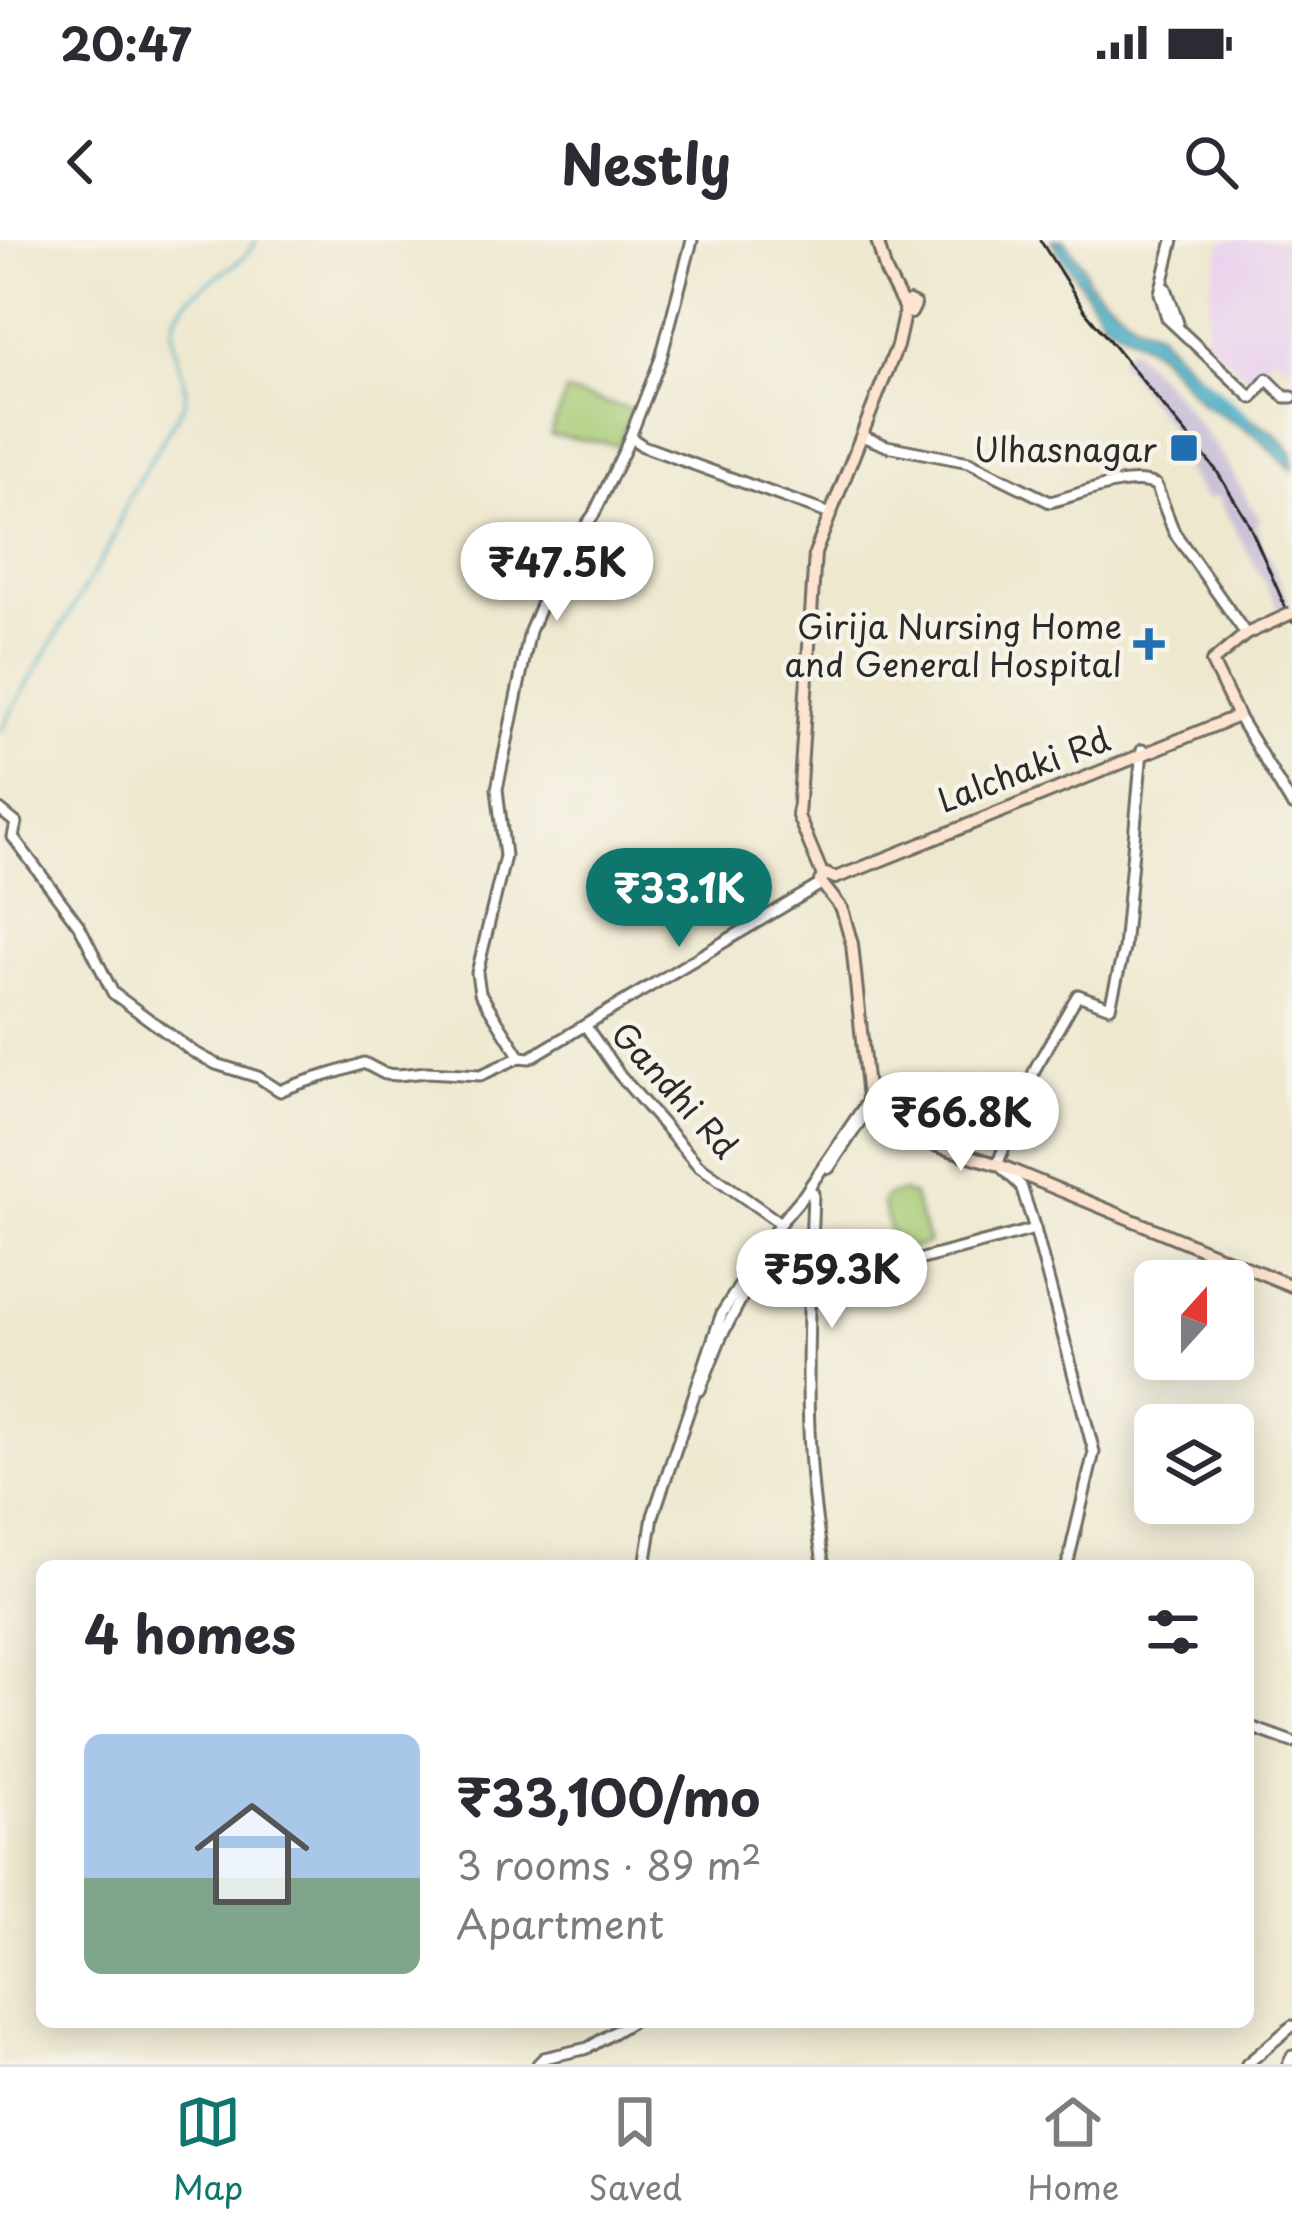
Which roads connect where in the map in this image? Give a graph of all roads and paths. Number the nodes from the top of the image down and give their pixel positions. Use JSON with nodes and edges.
{"nodes":[{"id":1,"x":692,"y":240,"type":"edge"},
{"id":2,"x":880,"y":240,"type":"edge"},
{"id":3,"x":1175,"y":240,"type":"edge"},
{"id":4,"x":1292,"y":397,"type":"edge"},
{"id":5,"x":862,"y":436,"type":"junction"},
{"id":6,"x":626,"y":446,"type":"junction"},
{"id":7,"x":830,"y":514,"type":"junction"},
{"id":8,"x":1292,"y":613,"type":"edge"},
{"id":9,"x":1246,"y":634,"type":"junction"},
{"id":10,"x":1236,"y":713,"type":"junction"},
{"id":11,"x":1141,"y":754,"type":"junction"},
{"id":12,"x":1292,"y":805,"type":"edge"},
{"id":13,"x":0,"y":810,"type":"edge"},
{"id":14,"x":829,"y":882,"type":"junction"},
{"id":15,"x":586,"y":1028,"type":"junction"},
{"id":16,"x":520,"y":1058,"type":"junction"},
{"id":17,"x":870,"y":1102,"type":"junction"},
{"id":18,"x":999,"y":1163,"type":"junction"},
{"id":19,"x":1035,"y":1177,"type":"junction"},
{"id":20,"x":1021,"y":1186,"type":"junction"},
{"id":21,"x":810,"y":1191,"type":"junction"},
{"id":22,"x":782,"y":1225,"type":"junction"},
{"id":23,"x":1035,"y":1229,"type":"junction"},
{"id":24,"x":809,"y":1275,"type":"junction"},
{"id":25,"x":1292,"y":1281,"type":"edge"},
{"id":26,"x":646,"y":1560,"type":"edge"},
{"id":27,"x":823,"y":1560,"type":"edge"},
{"id":28,"x":1068,"y":1560,"type":"edge"},
{"id":29,"x":1254,"y":1728,"type":"edge"},
{"id":30,"x":1292,"y":1742,"type":"edge"},
{"id":31,"x":1292,"y":2026,"type":"edge"},
{"id":32,"x":621,"y":2028,"type":"edge"},
{"id":33,"x":1292,"y":2056,"type":"edge"},
{"id":34,"x":538,"y":2064,"type":"edge"},
{"id":35,"x":1246,"y":2064,"type":"edge"},
{"id":36,"x":1288,"y":2064,"type":"edge"}],
"edges":[{"from":1,"to":6,"type":"street"},
{"from":2,"to":5,"type":"main road"},
{"from":3,"to":4,"type":"street"},
{"from":5,"to":7,"type":"main road"},
{"from":5,"to":9,"type":"street"},
{"from":6,"to":7,"type":"street"},
{"from":6,"to":16,"type":"street"},
{"from":7,"to":14,"type":"main road"},
{"from":8,"to":9,"type":"main road","bridge":true},
{"from":9,"to":10,"type":"main road"},
{"from":10,"to":11,"type":"main road","name":"Lalchaki Rd"},
{"from":10,"to":12,"type":"street"},
{"from":11,"to":14,"type":"main road","name":"Lalchaki Rd"},
{"from":11,"to":18,"type":"street"},
{"from":13,"to":16,"type":"street"},
{"from":14,"to":15,"type":"street"},
{"from":14,"to":17,"type":"main road"},
{"from":15,"to":16,"type":"street"},
{"from":15,"to":22,"type":"street","name":"Gandhi Rd"},
{"from":17,"to":18,"type":"main road"},
{"from":17,"to":21,"type":"street"},
{"from":18,"to":19,"type":"main road"},
{"from":18,"to":20,"type":"street"},
{"from":19,"to":20,"type":"street"},
{"from":19,"to":25,"type":"main road"},
{"from":20,"to":23,"type":"street"},
{"from":21,"to":22,"type":"street"},
{"from":21,"to":24,"type":"street"},
{"from":22,"to":26,"type":"street"},
{"from":23,"to":24,"type":"street"},
{"from":23,"to":28,"type":"street"},
{"from":24,"to":27,"type":"street"},
{"from":29,"to":30,"type":"street"},
{"from":31,"to":35,"type":"street"},
{"from":32,"to":34,"type":"street"},
{"from":33,"to":36,"type":"street"}]}
